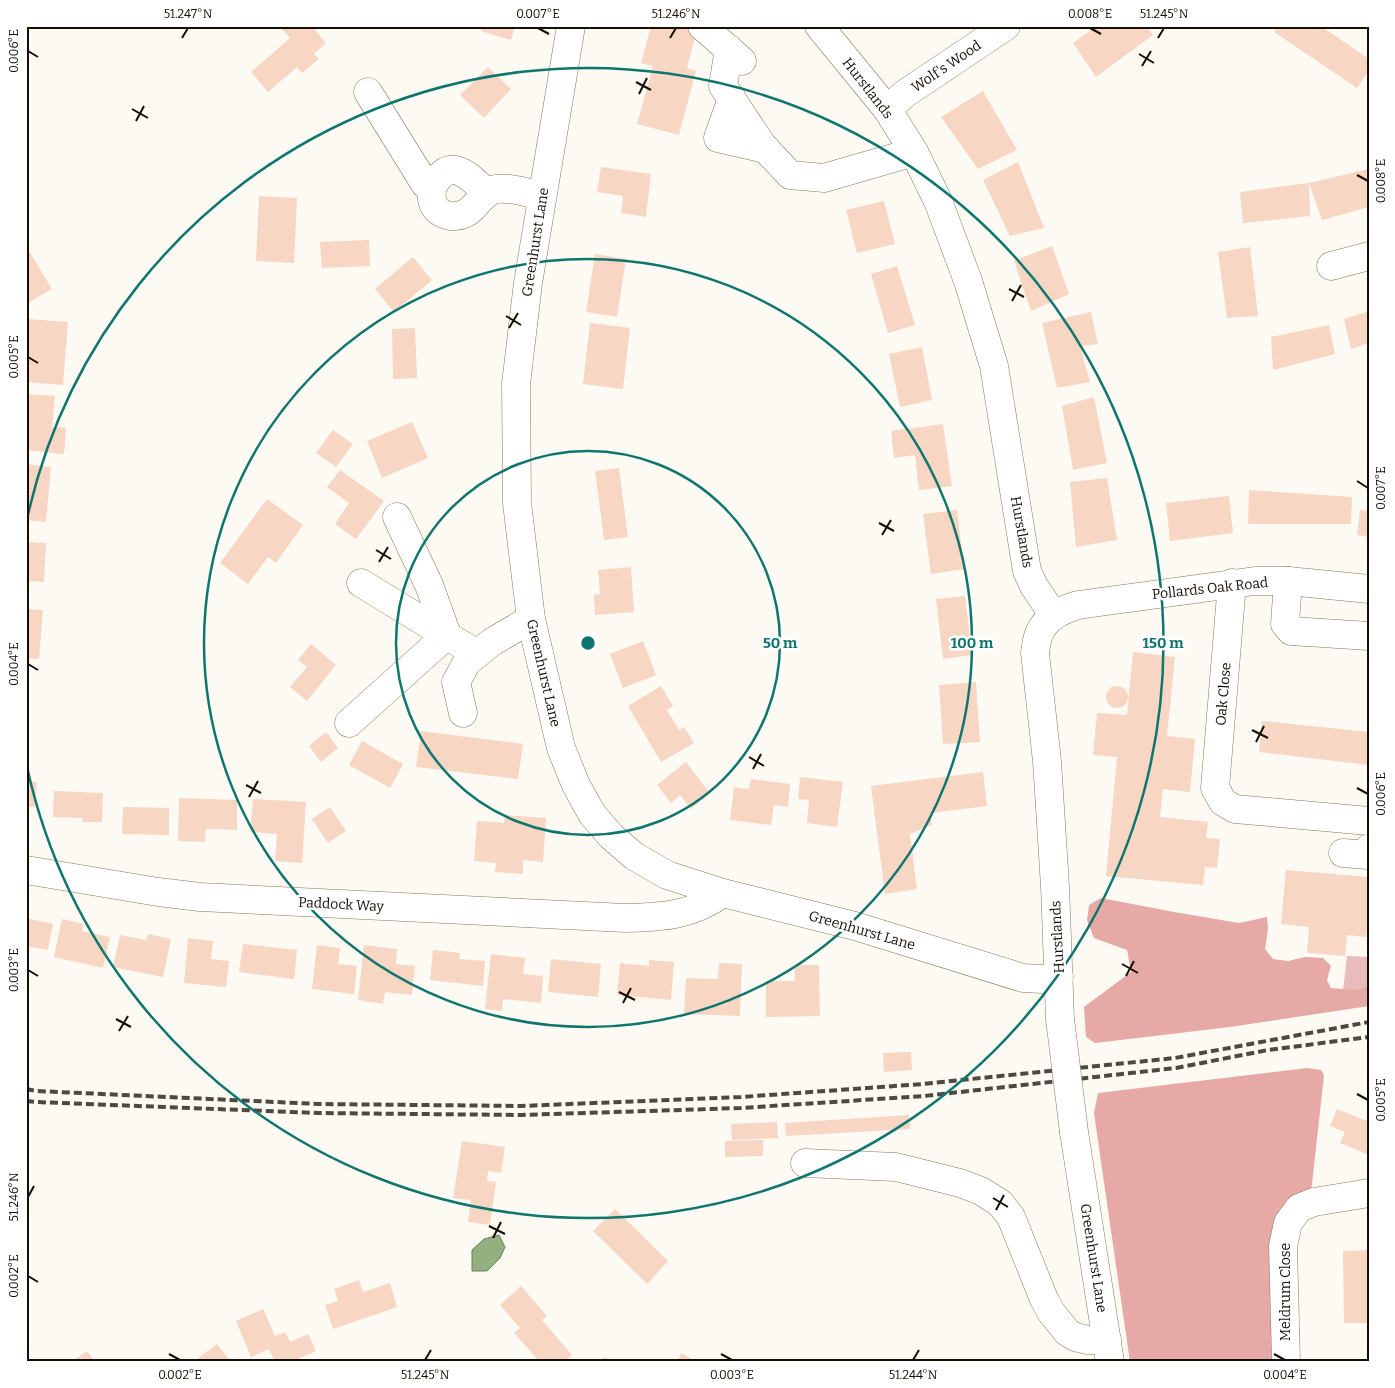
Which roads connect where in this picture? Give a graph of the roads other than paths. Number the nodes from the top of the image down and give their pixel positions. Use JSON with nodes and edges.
{"nodes":[{"id":1,"x":571,"y":26,"type":"edge"},
{"id":2,"x":702,"y":26,"type":"edge"},
{"id":3,"x":818,"y":26,"type":"edge"},
{"id":4,"x":1006,"y":26,"type":"edge"},
{"id":5,"x":368,"y":92,"type":"dead end"},
{"id":6,"x":887,"y":109,"type":"junction"},
{"id":7,"x":914,"y":152,"type":"junction"},
{"id":8,"x":432,"y":188,"type":"junction"},
{"id":9,"x":487,"y":193,"type":"junction"},
{"id":10,"x":542,"y":196,"type":"junction"},
{"id":11,"x":1369,"y":256,"type":"edge"},
{"id":12,"x":1331,"y":266,"type":"dead end"},
{"id":13,"x":397,"y":518,"type":"dead end"},
{"id":14,"x":1288,"y":581,"type":"junction"},
{"id":15,"x":361,"y":583,"type":"dead end"},
{"id":16,"x":1232,"y":584,"type":"junction"},
{"id":17,"x":1369,"y":589,"type":"edge"},
{"id":18,"x":1054,"y":616,"type":"junction"},
{"id":19,"x":532,"y":620,"type":"junction"},
{"id":20,"x":447,"y":635,"type":"junction"},
{"id":21,"x":1369,"y":636,"type":"edge"},
{"id":22,"x":477,"y":654,"type":"junction"},
{"id":23,"x":463,"y":712,"type":"dead end"},
{"id":24,"x":349,"y":723,"type":"dead end"},
{"id":25,"x":1369,"y":821,"type":"edge"},
{"id":26,"x":26,"y":870,"type":"edge"},
{"id":27,"x":667,"y":875,"type":"junction"},
{"id":28,"x":723,"y":893,"type":"junction"},
{"id":29,"x":658,"y":917,"type":"junction"},
{"id":30,"x":1059,"y":977,"type":"junction"},
{"id":31,"x":1060,"y":1012,"type":"joint"},
{"id":32,"x":805,"y":1163,"type":"dead end"},
{"id":33,"x":1369,"y":1192,"type":"edge"},
{"id":34,"x":1108,"y":1351,"type":"edge"},
{"id":35,"x":1286,"y":1362,"type":"edge"}],
"edges":[{"from":1,"to":10,"type":"street","name":"Greenhurst Lane"},
{"from":2,"to":7,"type":"street"},
{"from":3,"to":6,"type":"street","name":"Hurstlands"},
{"from":4,"to":6,"type":"street","name":"Wolf's Wood"},
{"from":5,"to":8,"type":"street"},
{"from":6,"to":7,"type":"street","name":"Hurstlands"},
{"from":7,"to":18,"type":"street","name":"Hurstlands"},
{"from":8,"to":9,"type":"street"},
{"from":8,"to":9,"type":"street"},
{"from":9,"to":10,"type":"street"},
{"from":10,"to":19,"type":"street","name":"Greenhurst Lane"},
{"from":11,"to":12,"type":"street"},
{"from":13,"to":20,"type":"street"},
{"from":14,"to":16,"type":"street","name":"Pollards Oak Road"},
{"from":14,"to":17,"type":"street","name":"Pollards Oak Road"},
{"from":14,"to":21,"type":"street"},
{"from":15,"to":20,"type":"street"},
{"from":16,"to":18,"type":"street","name":"Pollards Oak Road"},
{"from":16,"to":25,"type":"street","name":"Oak Close"},
{"from":18,"to":30,"type":"street","name":"Hurstlands"},
{"from":19,"to":22,"type":"street"},
{"from":19,"to":27,"type":"street","name":"Greenhurst Lane"},
{"from":20,"to":22,"type":"street"},
{"from":20,"to":24,"type":"street"},
{"from":22,"to":23,"type":"street"},
{"from":26,"to":29,"type":"street","name":"Paddock Way"},
{"from":27,"to":28,"type":"street","name":"Greenhurst Lane"},
{"from":27,"to":29,"type":"street"},
{"from":28,"to":29,"type":"street","name":"Paddock Way"},
{"from":28,"to":30,"type":"street","name":"Greenhurst Lane"},
{"from":30,"to":31,"type":"street","name":"Hurstlands"},
{"from":31,"to":34,"type":"street","name":"Greenhurst Lane","bridge":true},
{"from":32,"to":34,"type":"street"},
{"from":33,"to":35,"type":"street","name":"Meldrum Close"}]}
